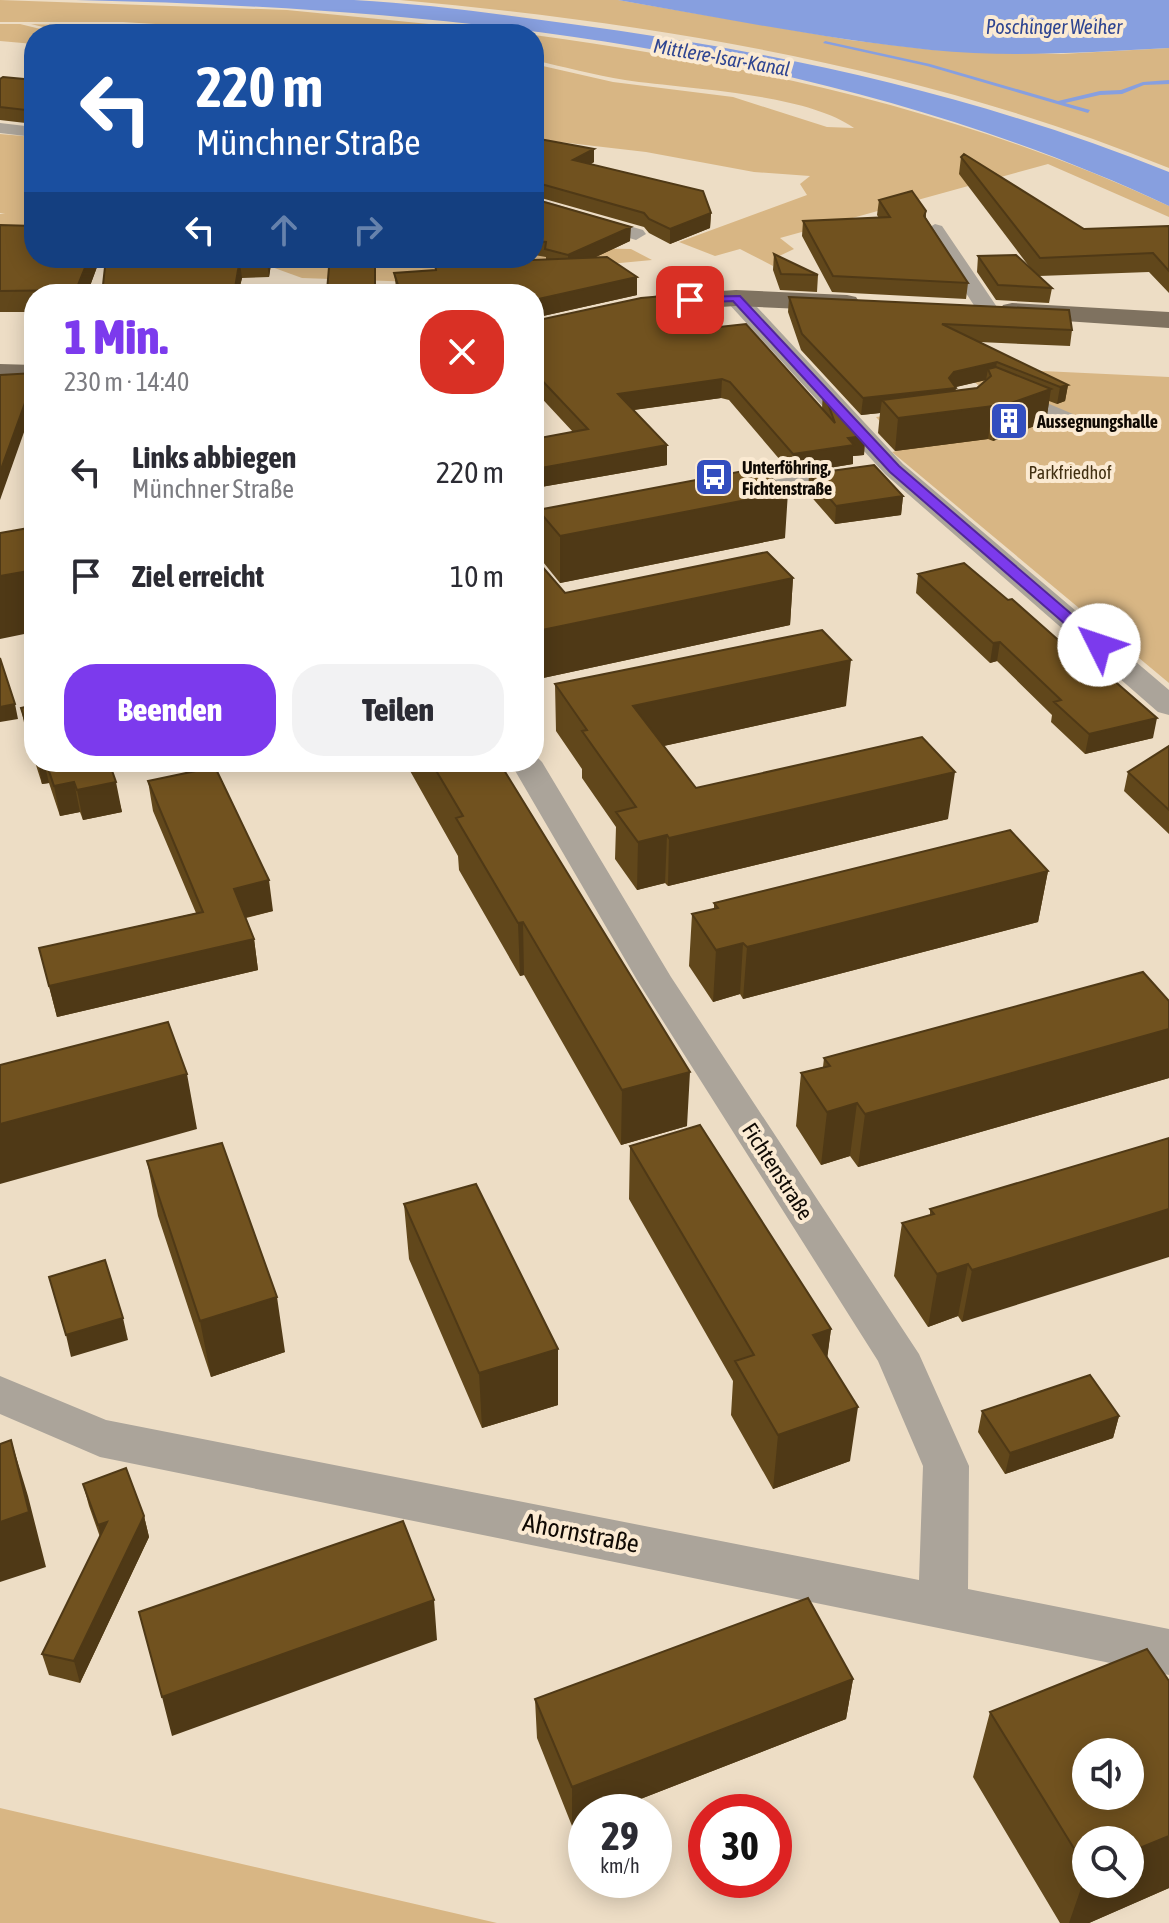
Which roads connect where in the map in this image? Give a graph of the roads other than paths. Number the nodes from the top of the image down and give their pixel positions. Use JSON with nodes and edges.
{"nodes":[{"id":1,"x":0,"y":128,"type":"edge"},
{"id":2,"x":24,"y":131,"type":"edge"},
{"id":3,"x":544,"y":207,"type":"edge"},
{"id":4,"x":935,"y":230,"type":"edge"},
{"id":5,"x":636,"y":234,"type":"dead end"},
{"id":6,"x":736,"y":298,"type":"junction"},
{"id":7,"x":868,"y":304,"type":"edge"},
{"id":8,"x":951,"y":308,"type":"edge"},
{"id":9,"x":988,"y":310,"type":"junction"},
{"id":10,"x":1169,"y":320,"type":"edge"},
{"id":11,"x":544,"y":327,"type":"edge"},
{"id":12,"x":0,"y":373,"type":"edge"},
{"id":13,"x":24,"y":374,"type":"edge"},
{"id":14,"x":973,"y":393,"type":"edge"},
{"id":15,"x":1064,"y":419,"type":"dead end"},
{"id":16,"x":886,"y":423,"type":"edge"},
{"id":17,"x":854,"y":426,"type":"junction"},
{"id":18,"x":894,"y":469,"type":"junction"},
{"id":19,"x":709,"y":497,"type":"edge"},
{"id":20,"x":1169,"y":706,"type":"edge"},
{"id":21,"x":532,"y":772,"type":"edge"},
{"id":22,"x":0,"y":1394,"type":"edge"},
{"id":23,"x":943,"y":1606,"type":"junction"},
{"id":24,"x":1169,"y":1652,"type":"edge"}],
"edges":[{"from":1,"to":2,"type":"street"},
{"from":3,"to":5,"type":"street"},
{"from":4,"to":9,"type":"street"},
{"from":6,"to":7,"type":"main road"},
{"from":6,"to":11,"type":"main road"},
{"from":6,"to":17,"type":"street"},
{"from":8,"to":9,"type":"main road"},
{"from":9,"to":10,"type":"main road"},
{"from":12,"to":13,"type":"main road"},
{"from":14,"to":15,"type":"street"},
{"from":16,"to":17,"type":"street"},
{"from":17,"to":18,"type":"street"},
{"from":18,"to":19,"type":"street"},
{"from":18,"to":20,"type":"street"},
{"from":21,"to":23,"type":"street","name":"Fichtenstraße"},
{"from":22,"to":23,"type":"street","name":"Ahornstraße"},
{"from":23,"to":24,"type":"street","name":"Ahornstraße"}]}
